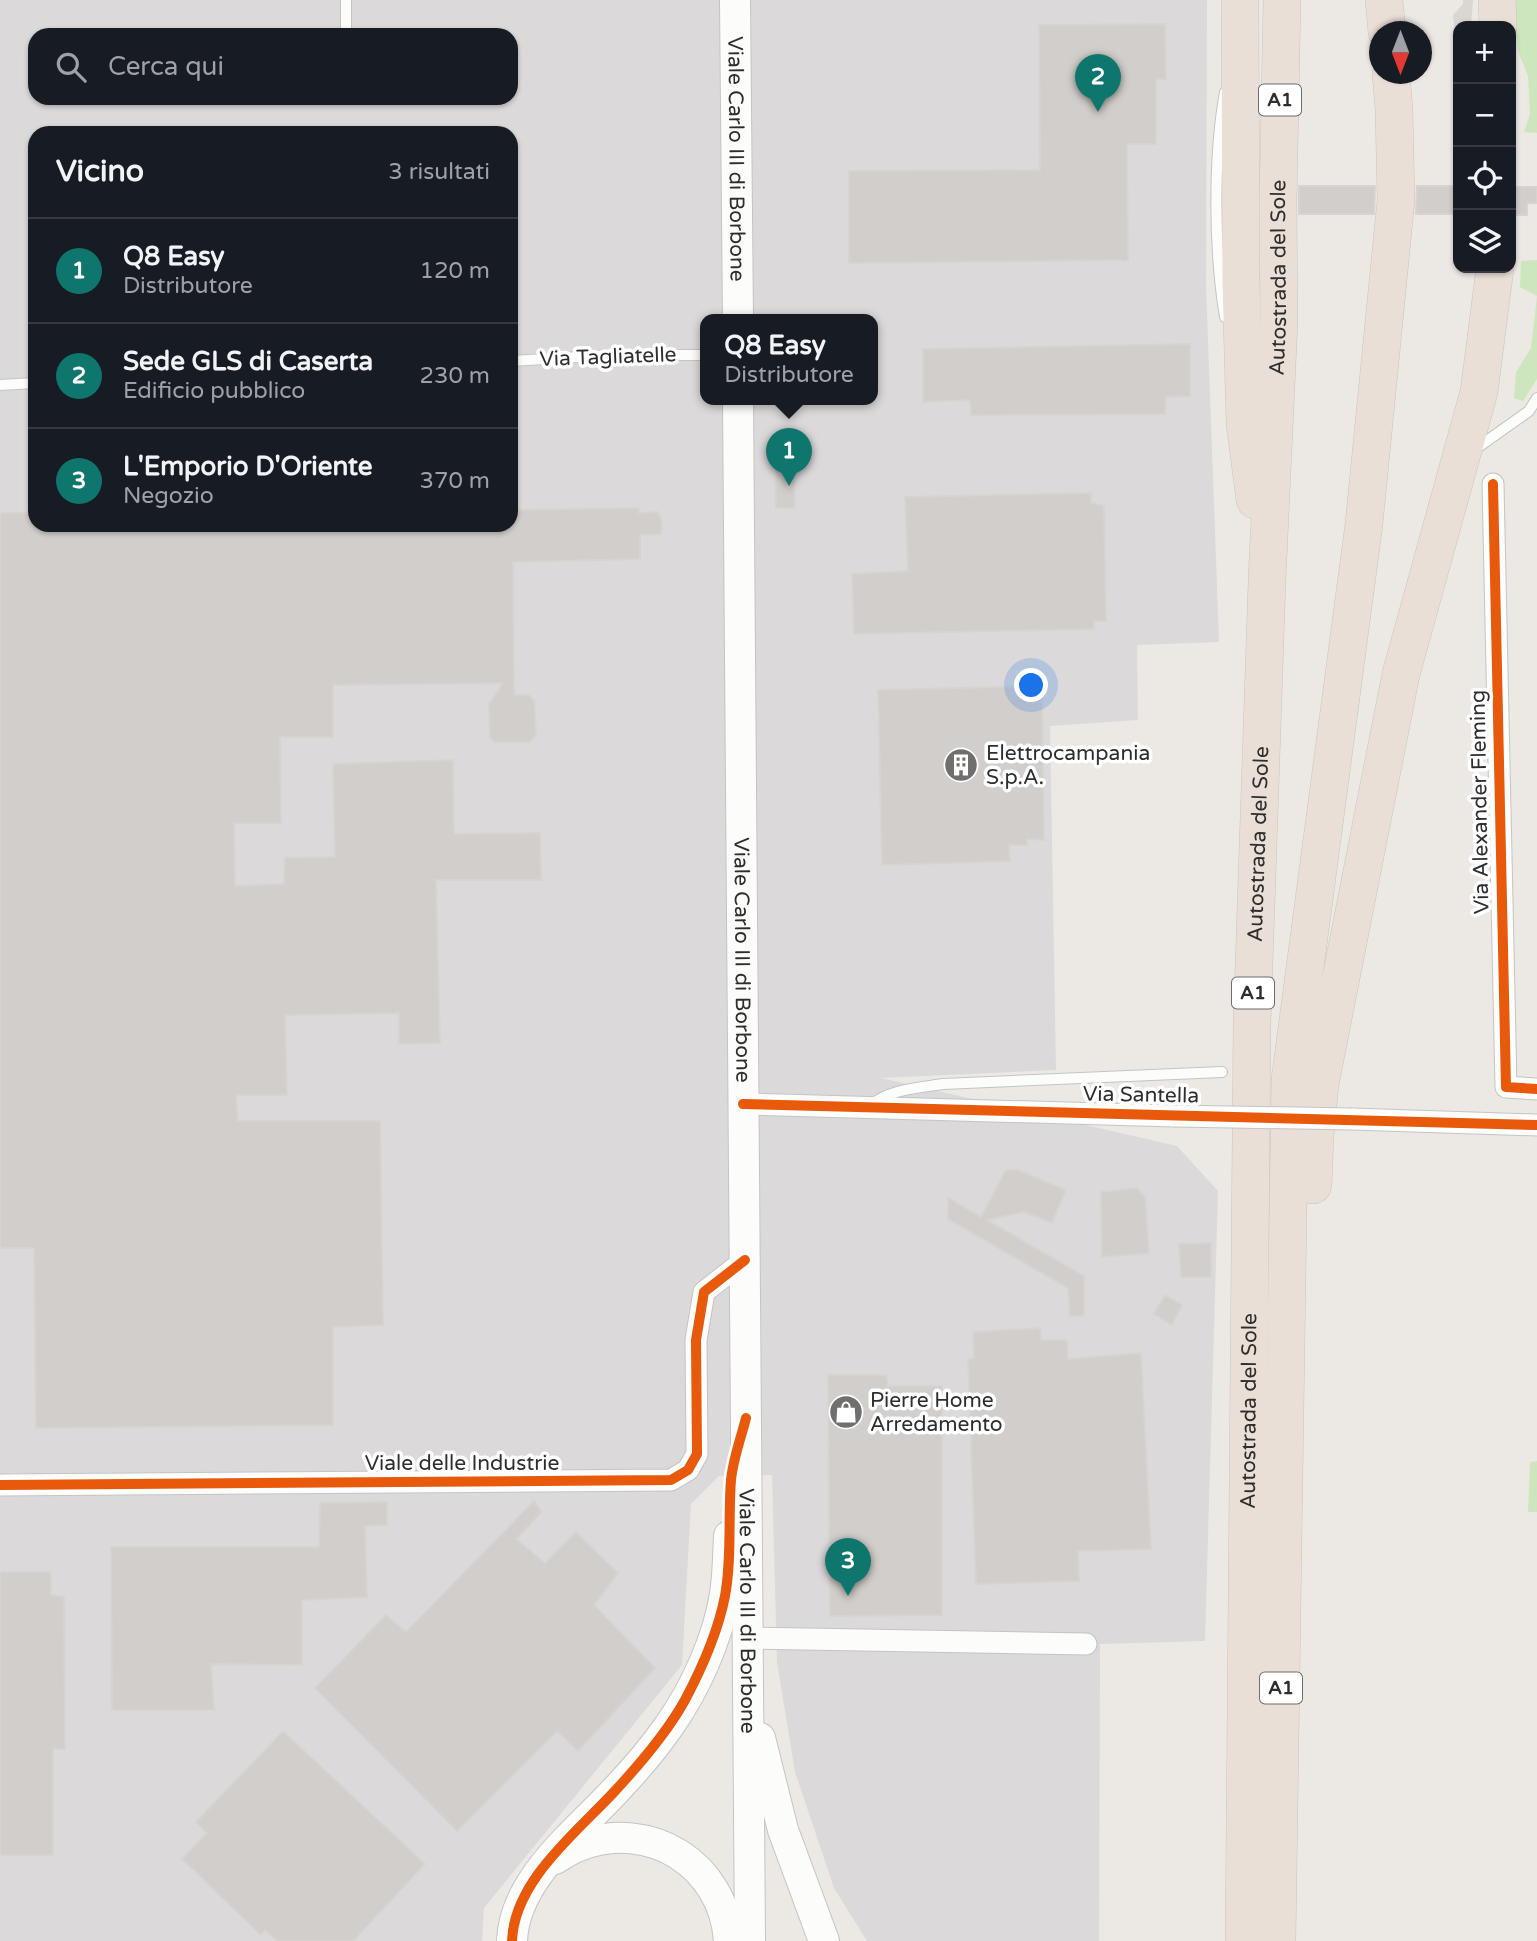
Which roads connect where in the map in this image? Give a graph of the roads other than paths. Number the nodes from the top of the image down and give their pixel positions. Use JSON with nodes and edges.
{"nodes":[{"id":1,"x":345,"y":0,"type":"edge"},
{"id":2,"x":735,"y":0,"type":"edge"},
{"id":3,"x":1282,"y":0,"type":"edge"},
{"id":4,"x":1384,"y":0,"type":"edge"},
{"id":5,"x":1497,"y":0,"type":"edge"},
{"id":6,"x":1241,"y":4,"type":"edge"},
{"id":7,"x":1386,"y":21,"type":"edge"},
{"id":8,"x":1498,"y":21,"type":"edge"},
{"id":9,"x":346,"y":28,"type":"edge"},
{"id":10,"x":1230,"y":65,"type":"dead end"},
{"id":11,"x":1227,"y":78,"type":"dead end"},
{"id":12,"x":1392,"y":84,"type":"edge"},
{"id":13,"x":1493,"y":273,"type":"edge"},
{"id":14,"x":738,"y":314,"type":"edge"},
{"id":15,"x":1228,"y":334,"type":"dead end"},
{"id":16,"x":700,"y":355,"type":"edge"},
{"id":17,"x":1232,"y":357,"type":"dead end"},
{"id":18,"x":518,"y":361,"type":"edge"},
{"id":19,"x":28,"y":383,"type":"edge"},
{"id":20,"x":0,"y":385,"type":"edge"},
{"id":21,"x":1537,"y":398,"type":"edge"},
{"id":22,"x":738,"y":405,"type":"edge"},
{"id":23,"x":1245,"y":424,"type":"junction"},
{"id":24,"x":1460,"y":460,"type":"junction"},
{"id":25,"x":1493,"y":484,"type":"dead end"},
{"id":26,"x":1266,"y":581,"type":"junction"},
{"id":27,"x":1222,"y":1072,"type":"dead end"},
{"id":28,"x":1537,"y":1090,"type":"edge"},
{"id":29,"x":743,"y":1104,"type":"junction"},
{"id":30,"x":867,"y":1107,"type":"junction"},
{"id":31,"x":1537,"y":1125,"type":"edge"},
{"id":32,"x":745,"y":1260,"type":"junction"},
{"id":33,"x":746,"y":1418,"type":"junction"},
{"id":34,"x":0,"y":1485,"type":"edge"},
{"id":35,"x":1285,"y":1492,"type":"junction"},
{"id":36,"x":1086,"y":1644,"type":"dead end"},
{"id":37,"x":749,"y":1645,"type":"junction"},
{"id":38,"x":548,"y":1863,"type":"junction"},
{"id":39,"x":512,"y":1941,"type":"edge"},
{"id":40,"x":729,"y":1941,"type":"edge"},
{"id":41,"x":750,"y":1941,"type":"edge"},
{"id":42,"x":824,"y":1941,"type":"edge"},
{"id":43,"x":1244,"y":1941,"type":"edge"},
{"id":44,"x":1277,"y":1941,"type":"edge"}],
"edges":[{"from":1,"to":9,"type":"lane"},
{"from":2,"to":14,"type":"main road","name":"Viale Carlo III di Borbone"},
{"from":3,"to":26,"type":"highway","name":"Autostrada del Sole","number":"A1"},
{"from":4,"to":7,"type":"highway"},
{"from":5,"to":8,"type":"highway"},
{"from":6,"to":10,"type":"lane"},
{"from":6,"to":23,"type":"highway"},
{"from":11,"to":15,"type":"lane"},
{"from":12,"to":35,"type":"highway","name":"Autostrada del Sole","number":"A1"},
{"from":13,"to":24,"type":"highway"},
{"from":16,"to":18,"type":"lane","name":"Via Tagliatelle"},
{"from":17,"to":23,"type":"lane"},
{"from":19,"to":20,"type":"lane"},
{"from":21,"to":24,"type":"lane"},
{"from":22,"to":29,"type":"main road","name":"Viale Carlo III di Borbone"},
{"from":23,"to":26,"type":"highway"},
{"from":24,"to":35,"type":"highway"},
{"from":25,"to":28,"type":"street","name":"Via Alexander Fleming"},
{"from":26,"to":43,"type":"highway","name":"Autostrada del Sole","number":"A1"},
{"from":27,"to":30,"type":"lane"},
{"from":29,"to":30,"type":"street","name":"Via Santella"},
{"from":29,"to":32,"type":"main road","name":"Viale Carlo III di Borbone"},
{"from":30,"to":31,"type":"street","name":"Via Santella","bridge":true},
{"from":32,"to":33,"type":"main road","name":"Viale Carlo III di Borbone"},
{"from":32,"to":34,"type":"street","name":"Viale delle Industrie"},
{"from":33,"to":37,"type":"main road","name":"Viale Carlo III di Borbone"},
{"from":33,"to":38,"type":"main road"},
{"from":35,"to":44,"type":"highway","name":"Autostrada del Sole","number":"A1"},
{"from":36,"to":37,"type":"street"},
{"from":37,"to":41,"type":"main road","name":"Viale Carlo III di Borbone"},
{"from":37,"to":42,"type":"main road"},
{"from":38,"to":39,"type":"main road"},
{"from":38,"to":40,"type":"main road"}]}
